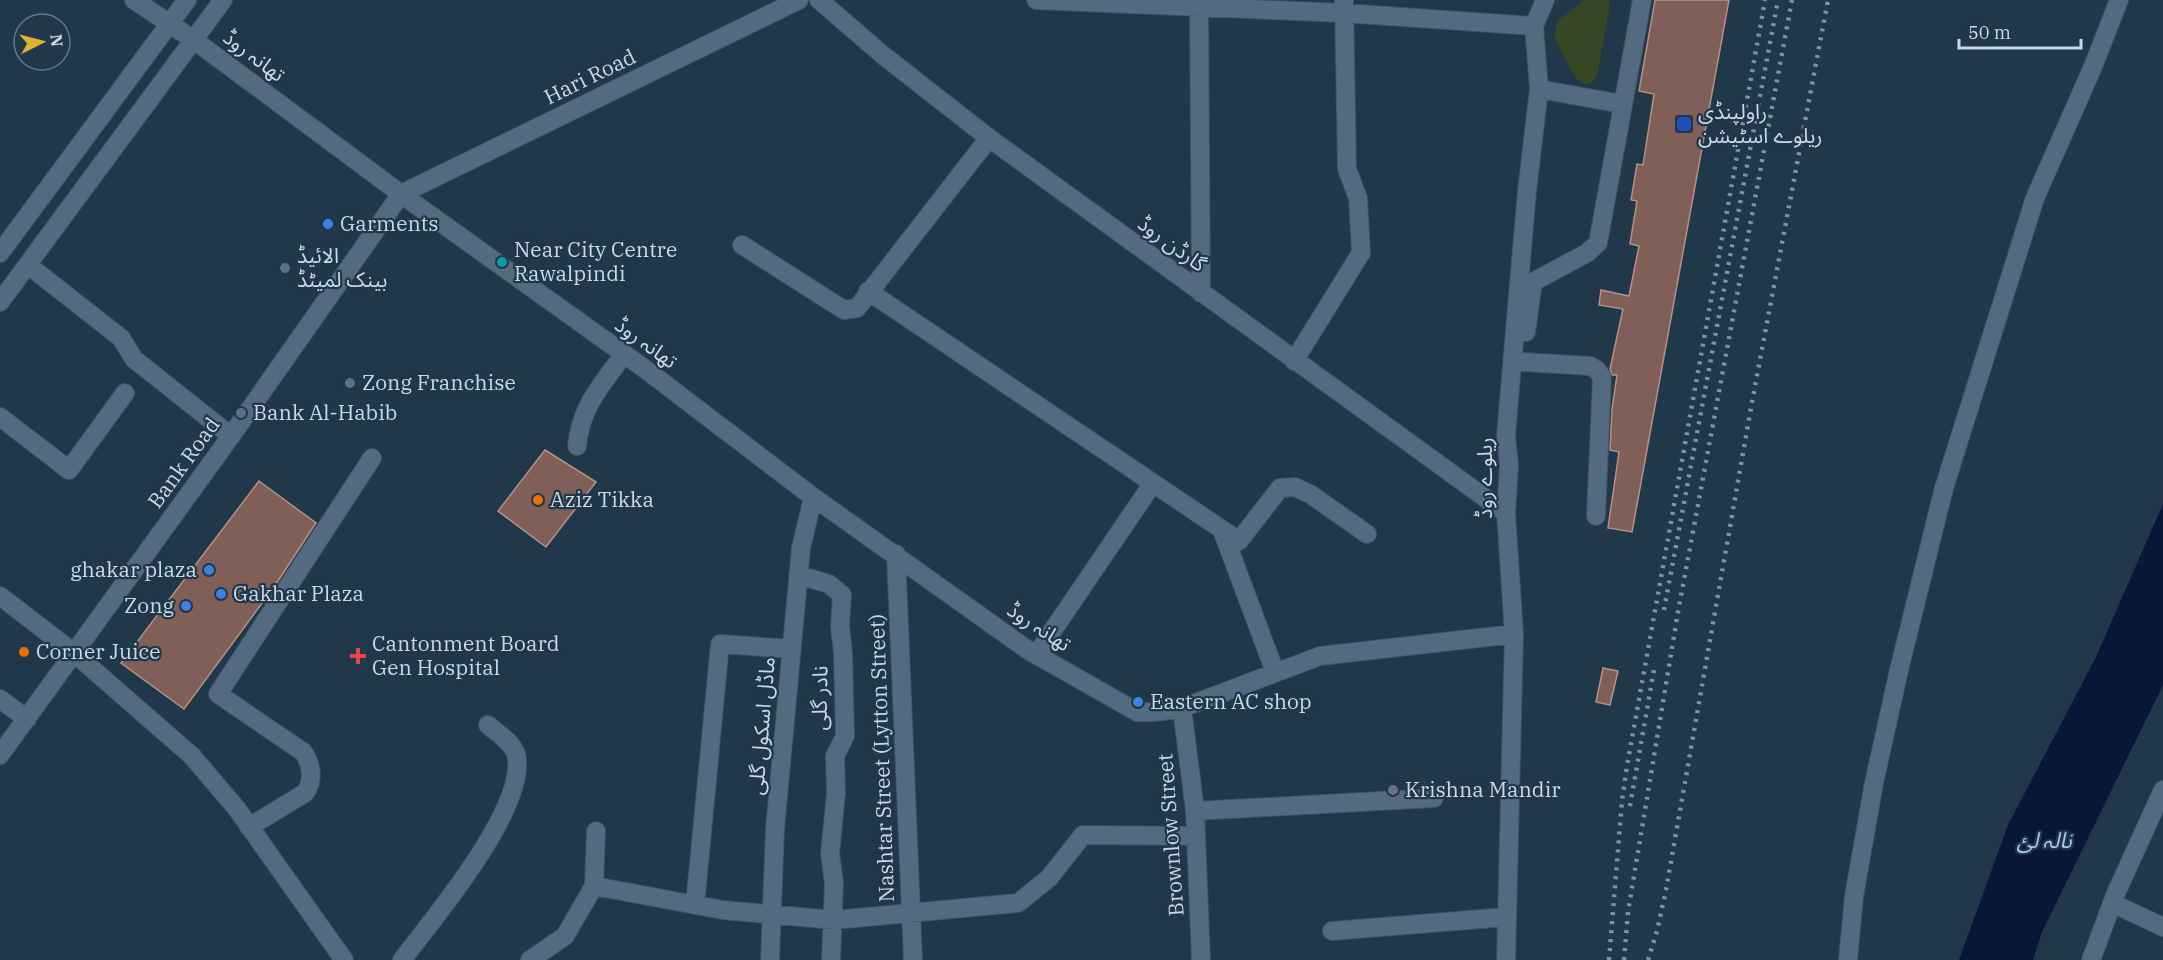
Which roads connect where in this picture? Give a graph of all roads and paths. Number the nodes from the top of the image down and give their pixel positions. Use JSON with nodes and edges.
{"nodes":[{"id":1,"x":134,"y":0,"type":"edge"},
{"id":2,"x":187,"y":0,"type":"edge"},
{"id":3,"x":223,"y":0,"type":"edge"},
{"id":4,"x":799,"y":0,"type":"edge"},
{"id":5,"x":819,"y":0,"type":"edge"},
{"id":6,"x":1036,"y":0,"type":"edge"},
{"id":7,"x":1545,"y":0,"type":"edge"},
{"id":8,"x":1641,"y":0,"type":"edge"},
{"id":9,"x":2119,"y":0,"type":"edge"},
{"id":10,"x":1199,"y":7,"type":"junction"},
{"id":11,"x":1344,"y":7,"type":"edge"},
{"id":12,"x":170,"y":24,"type":"junction"},
{"id":13,"x":1534,"y":26,"type":"junction"},
{"id":14,"x":194,"y":40,"type":"junction"},
{"id":15,"x":1539,"y":89,"type":"junction"},
{"id":16,"x":1622,"y":104,"type":"junction"},
{"id":17,"x":989,"y":138,"type":"junction"},
{"id":18,"x":401,"y":194,"type":"junction"},
{"id":19,"x":742,"y":245,"type":"dead end"},
{"id":20,"x":0,"y":253,"type":"edge"},
{"id":21,"x":28,"y":265,"type":"junction"},
{"id":22,"x":868,"y":291,"type":"junction"},
{"id":23,"x":1201,"y":293,"type":"junction"},
{"id":24,"x":0,"y":302,"type":"edge"},
{"id":25,"x":624,"y":354,"type":"junction"},
{"id":26,"x":1294,"y":361,"type":"junction"},
{"id":27,"x":1523,"y":362,"type":"junction"},
{"id":28,"x":125,"y":393,"type":"dead end"},
{"id":29,"x":0,"y":417,"type":"edge"},
{"id":30,"x":231,"y":436,"type":"junction"},
{"id":31,"x":577,"y":446,"type":"dead end"},
{"id":32,"x":372,"y":458,"type":"dead end"},
{"id":33,"x":1509,"y":466,"type":"junction"},
{"id":34,"x":1153,"y":483,"type":"junction"},
{"id":35,"x":813,"y":497,"type":"junction"},
{"id":36,"x":1506,"y":513,"type":"junction"},
{"id":37,"x":1596,"y":516,"type":"dead end"},
{"id":38,"x":1222,"y":530,"type":"junction"},
{"id":39,"x":1367,"y":534,"type":"dead end"},
{"id":40,"x":896,"y":554,"type":"junction"},
{"id":41,"x":798,"y":575,"type":"junction"},
{"id":42,"x":0,"y":596,"type":"edge"},
{"id":43,"x":1515,"y":634,"type":"junction"},
{"id":44,"x":792,"y":649,"type":"junction"},
{"id":45,"x":74,"y":653,"type":"junction"},
{"id":46,"x":1036,"y":655,"type":"junction"},
{"id":47,"x":1275,"y":672,"type":"junction"},
{"id":48,"x":0,"y":699,"type":"edge"},
{"id":49,"x":1182,"y":708,"type":"junction"},
{"id":50,"x":27,"y":718,"type":"junction"},
{"id":51,"x":488,"y":725,"type":"dead end"},
{"id":52,"x":0,"y":755,"type":"edge"},
{"id":53,"x":2163,"y":790,"type":"edge"},
{"id":54,"x":1434,"y":798,"type":"dead end"},
{"id":55,"x":1195,"y":811,"type":"junction"},
{"id":56,"x":249,"y":827,"type":"junction"},
{"id":57,"x":596,"y":831,"type":"dead end"},
{"id":58,"x":1196,"y":836,"type":"junction"},
{"id":59,"x":594,"y":886,"type":"junction"},
{"id":60,"x":2112,"y":903,"type":"junction"},
{"id":61,"x":695,"y":905,"type":"junction"},
{"id":62,"x":911,"y":914,"type":"junction"},
{"id":63,"x":772,"y":915,"type":"junction"},
{"id":64,"x":1506,"y":917,"type":"junction"},
{"id":65,"x":834,"y":920,"type":"junction"},
{"id":66,"x":2163,"y":927,"type":"edge"},
{"id":67,"x":1332,"y":931,"type":"dead end"},
{"id":68,"x":344,"y":960,"type":"edge"},
{"id":69,"x":402,"y":960,"type":"edge"},
{"id":70,"x":530,"y":960,"type":"edge"},
{"id":71,"x":770,"y":960,"type":"edge"},
{"id":72,"x":831,"y":960,"type":"edge"},
{"id":73,"x":913,"y":960,"type":"edge"},
{"id":74,"x":1201,"y":960,"type":"edge"},
{"id":75,"x":1506,"y":960,"type":"edge"},
{"id":76,"x":1848,"y":960,"type":"edge"},
{"id":77,"x":2091,"y":960,"type":"edge"}],
"edges":[{"from":1,"to":12,"type":"street","name":"تھانہ روڈ"},
{"from":2,"to":12,"type":"street"},
{"from":3,"to":14,"type":"street"},
{"from":4,"to":18,"type":"street","name":"Hari Road"},
{"from":5,"to":17,"type":"street","name":"گارڈن روڈ"},
{"from":6,"to":10,"type":"street"},
{"from":7,"to":13,"type":"street","name":"ریلوے روڈ"},
{"from":8,"to":16,"type":"street"},
{"from":9,"to":76,"type":"street"},
{"from":10,"to":11,"type":"street"},
{"from":10,"to":23,"type":"street"},
{"from":11,"to":13,"type":"street"},
{"from":11,"to":26,"type":"street"},
{"from":12,"to":14,"type":"street","name":"تھانہ روڈ"},
{"from":12,"to":20,"type":"street"},
{"from":13,"to":15,"type":"street","name":"ریلوے روڈ"},
{"from":14,"to":18,"type":"street","name":"تھانہ روڈ"},
{"from":14,"to":21,"type":"street"},
{"from":15,"to":16,"type":"street"},
{"from":15,"to":33,"type":"street","name":"ریلوے روڈ"},
{"from":16,"to":27,"type":"street"},
{"from":17,"to":22,"type":"street"},
{"from":17,"to":23,"type":"street","name":"گارڈن روڈ"},
{"from":18,"to":25,"type":"street","name":"تھانہ روڈ"},
{"from":18,"to":30,"type":"street","name":"Bank Road"},
{"from":19,"to":22,"type":"street"},
{"from":21,"to":24,"type":"street"},
{"from":21,"to":30,"type":"street"},
{"from":22,"to":34,"type":"street"},
{"from":23,"to":26,"type":"street","name":"گارڈن روڈ"},
{"from":25,"to":31,"type":"street"},
{"from":25,"to":35,"type":"street","name":"تھانہ روڈ"},
{"from":26,"to":36,"type":"street","name":"گارڈن روڈ"},
{"from":27,"to":33,"type":"street"},
{"from":27,"to":37,"type":"street"},
{"from":28,"to":29,"type":"street"},
{"from":30,"to":45,"type":"street","name":"Bank Road"},
{"from":32,"to":56,"type":"street"},
{"from":33,"to":36,"type":"street","name":"ریلوے روڈ"},
{"from":34,"to":38,"type":"street"},
{"from":34,"to":46,"type":"street"},
{"from":35,"to":40,"type":"street","name":"تھانہ روڈ"},
{"from":35,"to":41,"type":"street","name":"ماڈل اسکول گلی"},
{"from":36,"to":43,"type":"street","name":"ریلوے روڈ"},
{"from":38,"to":39,"type":"street"},
{"from":38,"to":47,"type":"street"},
{"from":40,"to":46,"type":"street","name":"تھانہ روڈ"},
{"from":40,"to":62,"type":"street","name":"Nashtar Street (Lytton Street)"},
{"from":41,"to":44,"type":"street","name":"ماڈل اسکول گلی"},
{"from":41,"to":65,"type":"street","name":"نادر گلی"},
{"from":42,"to":45,"type":"street"},
{"from":43,"to":47,"type":"street"},
{"from":43,"to":64,"type":"street","name":"ریلوے روڈ"},
{"from":44,"to":61,"type":"street"},
{"from":44,"to":63,"type":"street","name":"ماڈل اسکول گلی"},
{"from":45,"to":50,"type":"street","name":"Bank Road"},
{"from":45,"to":56,"type":"street"},
{"from":46,"to":49,"type":"street","name":"تھانہ روڈ"},
{"from":47,"to":49,"type":"street"},
{"from":48,"to":50,"type":"street"},
{"from":49,"to":55,"type":"street","name":"Brownlow Street"},
{"from":50,"to":52,"type":"street","name":"Bank Road"},
{"from":51,"to":69,"type":"street"},
{"from":53,"to":60,"type":"street"},
{"from":54,"to":55,"type":"street"},
{"from":55,"to":58,"type":"street","name":"Brownlow Street"},
{"from":56,"to":68,"type":"street"},
{"from":57,"to":59,"type":"street"},
{"from":58,"to":62,"type":"street"},
{"from":58,"to":74,"type":"street","name":"Brownlow Street"},
{"from":59,"to":61,"type":"street"},
{"from":59,"to":70,"type":"street"},
{"from":60,"to":66,"type":"street"},
{"from":60,"to":77,"type":"street"},
{"from":61,"to":63,"type":"street"},
{"from":62,"to":65,"type":"street"},
{"from":62,"to":73,"type":"street","name":"Nashtar Street (Lytton Street)"},
{"from":63,"to":65,"type":"street"},
{"from":63,"to":71,"type":"street","name":"ماڈل اسکول گلی"},
{"from":64,"to":67,"type":"street"},
{"from":64,"to":75,"type":"street","name":"ریلوے روڈ"},
{"from":65,"to":72,"type":"street","name":"نادر گلی"}]}
